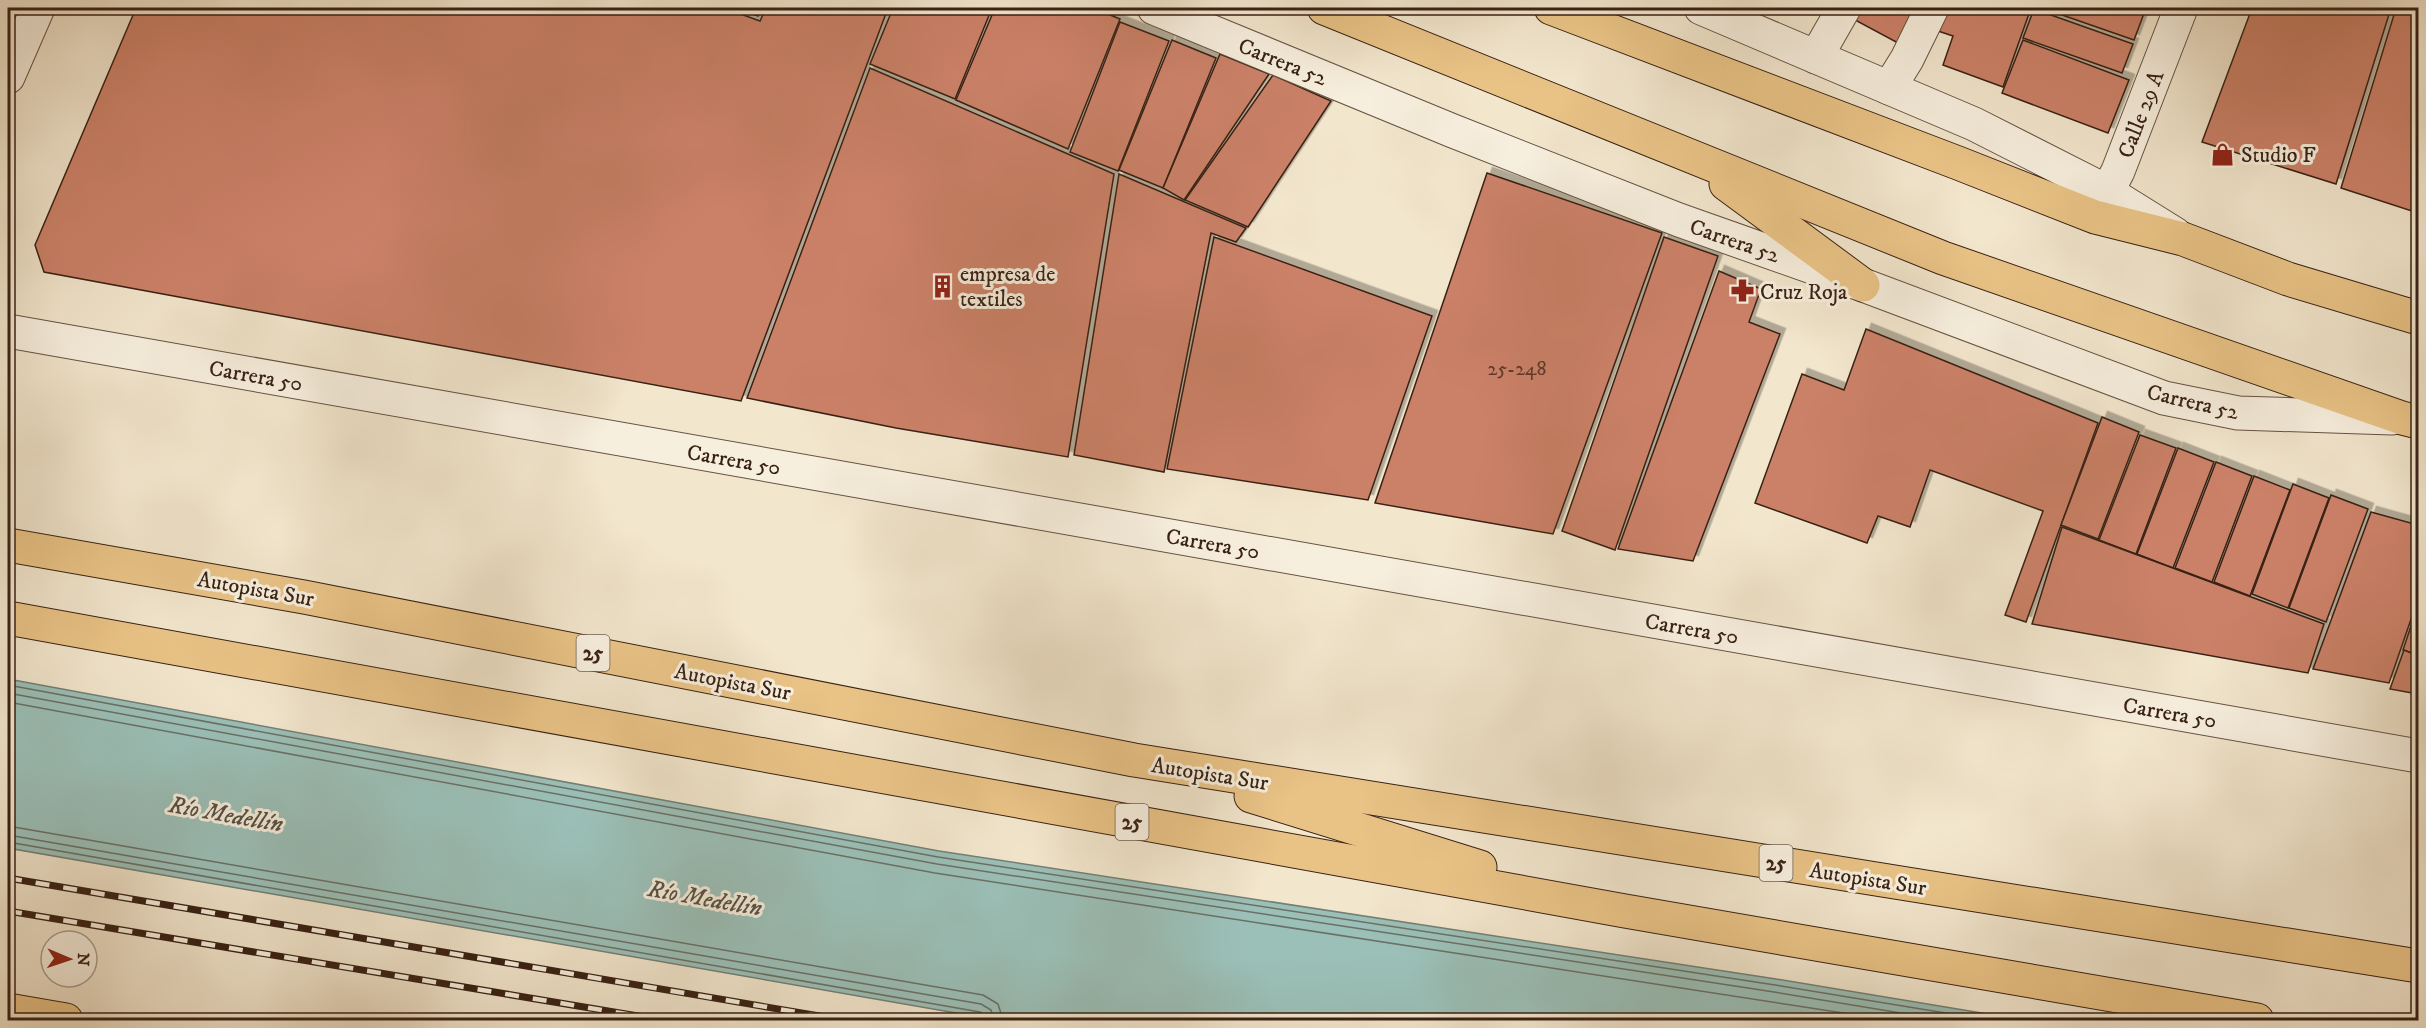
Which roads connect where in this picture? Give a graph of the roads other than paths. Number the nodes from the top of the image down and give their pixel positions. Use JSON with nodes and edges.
{"nodes":[{"id":1,"x":39,"y":8,"type":"edge"},
{"id":2,"x":1154,"y":8,"type":"edge"},
{"id":3,"x":1324,"y":8,"type":"edge"},
{"id":4,"x":1551,"y":8,"type":"edge"},
{"id":5,"x":1701,"y":8,"type":"edge"},
{"id":6,"x":1844,"y":8,"type":"edge"},
{"id":7,"x":1932,"y":8,"type":"edge"},
{"id":8,"x":2181,"y":8,"type":"edge"},
{"id":9,"x":1816,"y":57,"type":"junction"},
{"id":10,"x":8,"y":77,"type":"edge"},
{"id":11,"x":1889,"y":88,"type":"junction"},
{"id":12,"x":1688,"y":156,"type":"junction"},
{"id":13,"x":2100,"y":204,"type":"junction"},
{"id":14,"x":2288,"y":279,"type":"junction"},
{"id":15,"x":1863,"y":285,"type":"junction"},
{"id":16,"x":2418,"y":293,"type":"edge"},
{"id":17,"x":2418,"y":318,"type":"edge"},
{"id":18,"x":8,"y":331,"type":"edge"},
{"id":19,"x":2413,"y":422,"type":"edge"},
{"id":20,"x":8,"y":544,"type":"edge"},
{"id":21,"x":8,"y":618,"type":"edge"},
{"id":22,"x":2418,"y":756,"type":"edge"},
{"id":23,"x":1134,"y":760,"type":"junction"},
{"id":24,"x":1625,"y":911,"type":"junction"},
{"id":25,"x":2418,"y":966,"type":"edge"},
{"id":26,"x":8,"y":1010,"type":"edge"},
{"id":27,"x":66,"y":1020,"type":"edge"},
{"id":28,"x":2257,"y":1020,"type":"edge"}],
"edges":[{"from":1,"to":10,"type":"street"},
{"from":2,"to":15,"type":"street","name":"Carrera 52"},
{"from":3,"to":12,"type":"main road","name":"Carrera 52"},
{"from":4,"to":13,"type":"main road"},
{"from":5,"to":9,"type":"street"},
{"from":6,"to":9,"type":"street"},
{"from":7,"to":11,"type":"street"},
{"from":8,"to":13,"type":"street","name":"Calle 29 A"},
{"from":9,"to":11,"type":"street"},
{"from":11,"to":13,"type":"street"},
{"from":12,"to":15,"type":"main road"},
{"from":12,"to":19,"type":"main road","name":"Carrera 52"},
{"from":13,"to":14,"type":"main road"},
{"from":14,"to":16,"type":"main road"},
{"from":14,"to":17,"type":"main road"},
{"from":15,"to":19,"type":"street","name":"Carrera 52"},
{"from":18,"to":22,"type":"street","name":"Carrera 50"},
{"from":20,"to":23,"type":"main road","name":"Autopista Sur","number":"25"},
{"from":21,"to":24,"type":"main road","number":"25"},
{"from":23,"to":24,"type":"main road"},
{"from":23,"to":25,"type":"main road","name":"Autopista Sur","number":"25"},
{"from":24,"to":28,"type":"main road","number":"25"},
{"from":26,"to":27,"type":"main road"}]}
